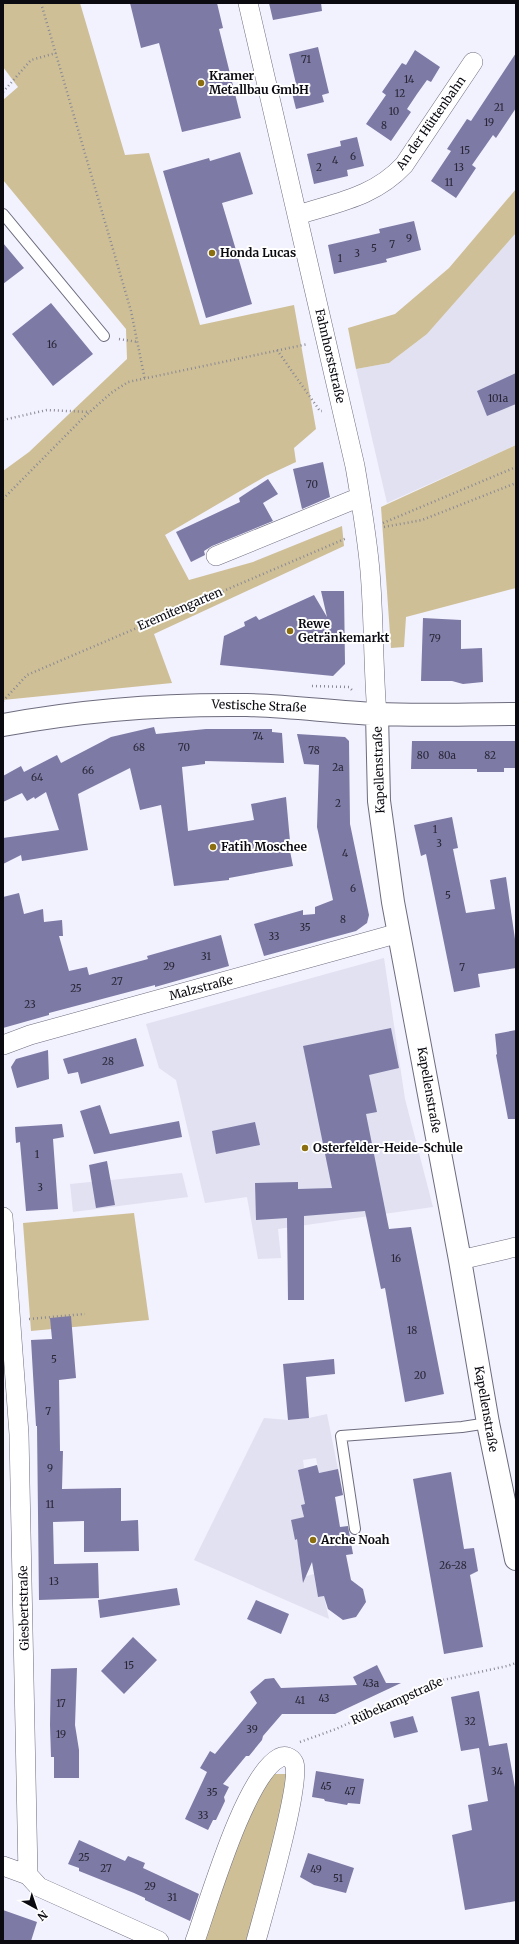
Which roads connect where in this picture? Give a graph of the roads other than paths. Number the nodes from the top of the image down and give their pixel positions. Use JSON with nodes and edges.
{"nodes":[{"id":1,"x":248,"y":3,"type":"edge"},
{"id":2,"x":473,"y":62,"type":"dead end"},
{"id":3,"x":3,"y":214,"type":"edge"},
{"id":4,"x":298,"y":215,"type":"junction"},
{"id":5,"x":104,"y":336,"type":"road end"},
{"id":6,"x":360,"y":497,"type":"junction"},
{"id":7,"x":216,"y":556,"type":"dead end"},
{"id":8,"x":377,"y":714,"type":"junction"},
{"id":9,"x":516,"y":714,"type":"edge"},
{"id":10,"x":3,"y":725,"type":"edge"},
{"id":11,"x":399,"y":933,"type":"junction"},
{"id":12,"x":3,"y":1045,"type":"edge"},
{"id":13,"x":3,"y":1217,"type":"edge"},
{"id":14,"x":516,"y":1247,"type":"edge"},
{"id":15,"x":460,"y":1260,"type":"junction"},
{"id":16,"x":7,"y":1341,"type":"edge"},
{"id":17,"x":488,"y":1423,"type":"junction"},
{"id":18,"x":354,"y":1529,"type":"dead end"},
{"id":19,"x":516,"y":1559,"type":"edge"},
{"id":20,"x":3,"y":1866,"type":"edge"},
{"id":21,"x":28,"y":1875,"type":"junction"},
{"id":22,"x":159,"y":1941,"type":"edge"},
{"id":23,"x":195,"y":1941,"type":"edge"},
{"id":24,"x":256,"y":1941,"type":"edge"}],
"edges":[{"from":1,"to":4,"type":"street","name":"Fahnhorststraße"},
{"from":2,"to":4,"type":"street","name":"An der Hüttenbahn"},
{"from":3,"to":5,"type":"lane"},
{"from":4,"to":6,"type":"street","name":"Fahnhorststraße"},
{"from":6,"to":7,"type":"street"},
{"from":6,"to":8,"type":"street","name":"Fahnhorststraße"},
{"from":8,"to":9,"type":"street","name":"Vestische Straße"},
{"from":8,"to":10,"type":"street","name":"Vestische Straße"},
{"from":8,"to":11,"type":"street","name":"Kapellenstraße"},
{"from":11,"to":12,"type":"street","name":"Malzstraße"},
{"from":11,"to":15,"type":"street","name":"Kapellenstraße"},
{"from":13,"to":16,"type":"street","name":"Giesbertstraße"},
{"from":14,"to":15,"type":"street"},
{"from":15,"to":17,"type":"street","name":"Kapellenstraße"},
{"from":16,"to":21,"type":"street","name":"Giesbertstraße"},
{"from":17,"to":18,"type":"lane"},
{"from":17,"to":19,"type":"street","name":"Kapellenstraße"},
{"from":20,"to":21,"type":"street"},
{"from":21,"to":22,"type":"street"},
{"from":23,"to":24,"type":"street"}]}
